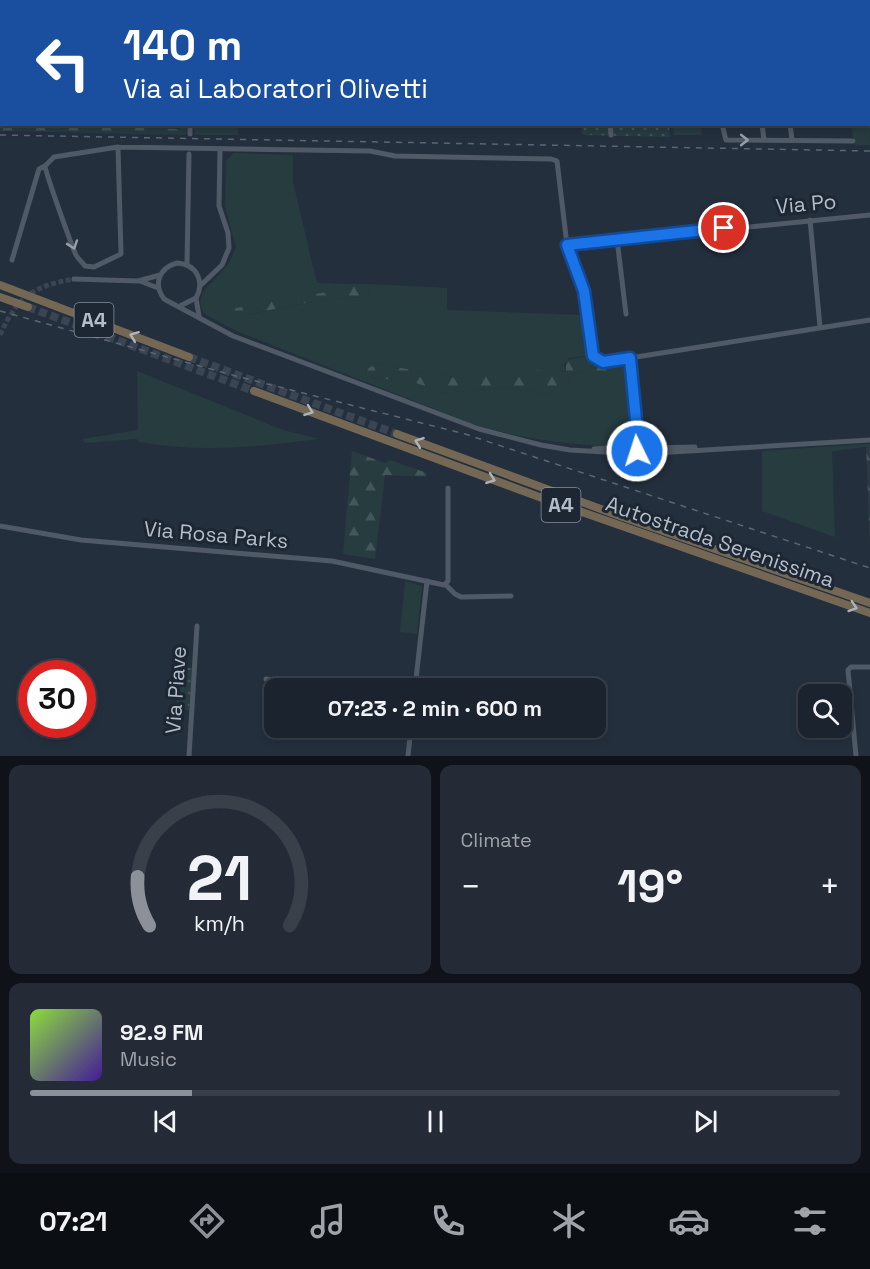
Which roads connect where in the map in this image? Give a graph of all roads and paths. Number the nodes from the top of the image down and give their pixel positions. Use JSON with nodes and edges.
{"nodes":[{"id":1,"x":190,"y":126,"type":"edge"},
{"id":2,"x":610,"y":126,"type":"edge"},
{"id":3,"x":722,"y":126,"type":"edge"},
{"id":4,"x":762,"y":126,"type":"edge"},
{"id":5,"x":790,"y":126,"type":"edge"},
{"id":6,"x":190,"y":134,"type":"dead end"},
{"id":7,"x":611,"y":135,"type":"dead end"},
{"id":8,"x":764,"y":140,"type":"junction"},
{"id":9,"x":792,"y":140,"type":"junction"},
{"id":10,"x":853,"y":141,"type":"dead end"},
{"id":11,"x":118,"y":147,"type":"junction"},
{"id":12,"x":220,"y":149,"type":"junction"},
{"id":13,"x":189,"y":154,"type":"dead end"},
{"id":14,"x":45,"y":166,"type":"junction"},
{"id":15,"x":870,"y":215,"type":"edge"},
{"id":16,"x":810,"y":220,"type":"junction"},
{"id":17,"x":617,"y":239,"type":"junction"},
{"id":18,"x":567,"y":245,"type":"junction"},
{"id":19,"x":185,"y":252,"type":"junction"},
{"id":20,"x":12,"y":260,"type":"dead end"},
{"id":21,"x":177,"y":263,"type":"junction"},
{"id":22,"x":187,"y":264,"type":"junction"},
{"id":23,"x":196,"y":271,"type":"junction"},
{"id":24,"x":160,"y":275,"type":"junction"},
{"id":25,"x":211,"y":275,"type":"junction"},
{"id":26,"x":74,"y":279,"type":"tunnel mouth"},
{"id":27,"x":138,"y":281,"type":"junction"},
{"id":28,"x":0,"y":285,"type":"edge"},
{"id":29,"x":201,"y":285,"type":"junction"},
{"id":30,"x":158,"y":288,"type":"junction"},
{"id":31,"x":0,"y":297,"type":"edge"},
{"id":32,"x":196,"y":298,"type":"junction"},
{"id":33,"x":180,"y":306,"type":"junction"},
{"id":34,"x":28,"y":307,"type":"tunnel mouth"},
{"id":35,"x":626,"y":314,"type":"dead end"},
{"id":36,"x":199,"y":316,"type":"junction"},
{"id":37,"x":870,"y":320,"type":"edge"},
{"id":38,"x":820,"y":327,"type":"junction"},
{"id":39,"x":189,"y":357,"type":"tunnel mouth"},
{"id":40,"x":630,"y":358,"type":"junction"},
{"id":41,"x":254,"y":391,"type":"tunnel mouth"},
{"id":42,"x":634,"y":422,"type":"junction"},
{"id":43,"x":397,"y":434,"type":"tunnel mouth"},
{"id":44,"x":638,"y":440,"type":"junction"},
{"id":45,"x":870,"y":440,"type":"edge"},
{"id":46,"x":629,"y":441,"type":"junction"},
{"id":47,"x":541,"y":445,"type":"junction"},
{"id":48,"x":705,"y":450,"type":"junction"},
{"id":49,"x":635,"y":454,"type":"junction"},
{"id":50,"x":448,"y":488,"type":"dead end"},
{"id":51,"x":0,"y":526,"type":"edge"},
{"id":52,"x":427,"y":581,"type":"junction"},
{"id":53,"x":446,"y":585,"type":"junction"},
{"id":54,"x":511,"y":596,"type":"dead end"},
{"id":55,"x":870,"y":603,"type":"edge"},
{"id":56,"x":870,"y":613,"type":"edge"},
{"id":57,"x":197,"y":626,"type":"dead end"},
{"id":58,"x":870,"y":667,"type":"edge"},
{"id":59,"x":416,"y":678,"type":"edge"},
{"id":60,"x":410,"y":738,"type":"edge"},
{"id":61,"x":189,"y":756,"type":"edge"},
{"id":62,"x":408,"y":756,"type":"edge"},
{"id":63,"x":856,"y":756,"type":"edge"}],
"edges":[{"from":1,"to":6,"type":"street"},
{"from":2,"to":7,"type":"street"},
{"from":3,"to":8,"type":"street","one_way":true},
{"from":4,"to":8,"type":"street"},
{"from":5,"to":9,"type":"street"},
{"from":8,"to":9,"type":"street"},
{"from":9,"to":10,"type":"street"},
{"from":11,"to":12,"type":"street"},
{"from":11,"to":14,"type":"street"},
{"from":14,"to":11,"type":"street","one_way":true},
{"from":12,"to":18,"type":"street"},
{"from":12,"to":25,"type":"street"},
{"from":13,"to":19,"type":"street"},
{"from":14,"to":20,"type":"street"},
{"from":15,"to":16,"type":"street","name":"Via Po"},
{"from":16,"to":17,"type":"street","name":"Via Po"},
{"from":16,"to":38,"type":"street"},
{"from":17,"to":18,"type":"street","name":"Via Po"},
{"from":17,"to":35,"type":"street"},
{"from":18,"to":40,"type":"street"},
{"from":19,"to":21,"type":"street"},
{"from":19,"to":22,"type":"street"},
{"from":21,"to":22,"type":"street"},
{"from":21,"to":24,"type":"street"},
{"from":22,"to":23,"type":"street"},
{"from":23,"to":25,"type":"street"},
{"from":23,"to":29,"type":"street"},
{"from":24,"to":27,"type":"street"},
{"from":24,"to":30,"type":"street"},
{"from":25,"to":29,"type":"street"},
{"from":26,"to":27,"type":"street"},
{"from":27,"to":30,"type":"street"},
{"from":39,"to":28,"type":"highway","number":"A4","one_way":true},
{"from":29,"to":32,"type":"street"},
{"from":30,"to":33,"type":"street"},
{"from":31,"to":34,"type":"highway"},
{"from":32,"to":33,"type":"street"},
{"from":32,"to":36,"type":"street"},
{"from":33,"to":36,"type":"street"},
{"from":36,"to":47,"type":"street"},
{"from":37,"to":38,"type":"street"},
{"from":38,"to":40,"type":"street"},
{"from":40,"to":42,"type":"street"},
{"from":41,"to":56,"type":"highway","name":"Autostrada Serenissima","number":"A4","one_way":true},
{"from":42,"to":44,"type":"street"},
{"from":42,"to":46,"type":"street"},
{"from":55,"to":43,"type":"highway","name":"Autostrada Serenissima","number":"A4","one_way":true},
{"from":44,"to":48,"type":"street"},
{"from":44,"to":49,"type":"street"},
{"from":45,"to":48,"type":"street"},
{"from":46,"to":47,"type":"street"},
{"from":46,"to":49,"type":"street"},
{"from":47,"to":49,"type":"street"},
{"from":48,"to":49,"type":"street"},
{"from":50,"to":53,"type":"street"},
{"from":51,"to":52,"type":"street","name":"Via Rosa Parks"},
{"from":52,"to":53,"type":"street","name":"Via Rosa Parks"},
{"from":52,"to":59,"type":"street"},
{"from":53,"to":54,"type":"street","name":"Via Rosa Parks"},
{"from":57,"to":61,"type":"street","name":"Via Piave"},
{"from":58,"to":63,"type":"street"},
{"from":60,"to":62,"type":"street"}]}
